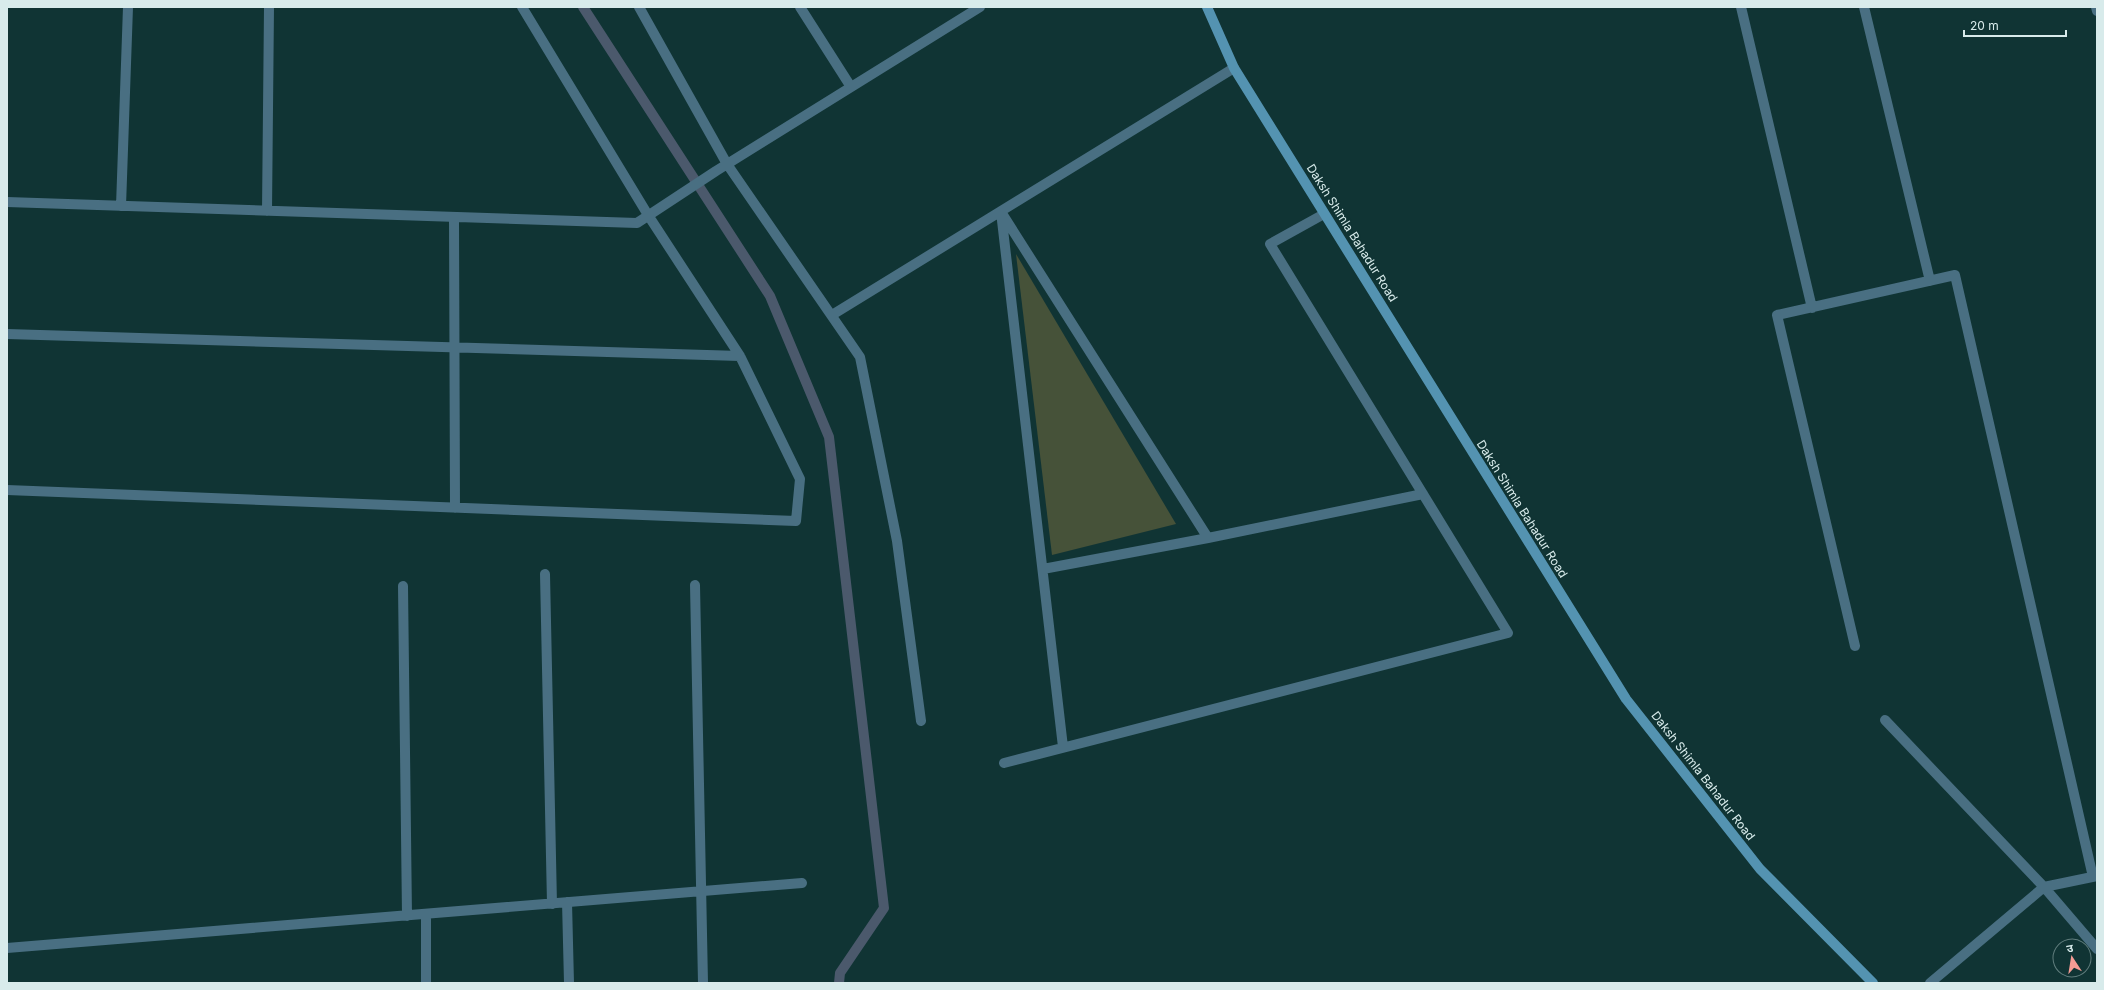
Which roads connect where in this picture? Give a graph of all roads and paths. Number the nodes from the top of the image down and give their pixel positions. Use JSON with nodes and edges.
{"nodes":[{"id":1,"x":128,"y":7,"type":"edge"},
{"id":2,"x":269,"y":7,"type":"edge"},
{"id":3,"x":522,"y":7,"type":"edge"},
{"id":4,"x":639,"y":7,"type":"edge"},
{"id":5,"x":800,"y":7,"type":"edge"},
{"id":6,"x":980,"y":7,"type":"edge"},
{"id":7,"x":1207,"y":7,"type":"edge"},
{"id":8,"x":1741,"y":7,"type":"edge"},
{"id":9,"x":1864,"y":7,"type":"edge"},
{"id":10,"x":2096,"y":7,"type":"edge"},
{"id":11,"x":2097,"y":10,"type":"edge"},
{"id":12,"x":964,"y":11,"type":"edge"},
{"id":13,"x":1234,"y":68,"type":"junction"},
{"id":14,"x":851,"y":87,"type":"junction"},
{"id":15,"x":727,"y":164,"type":"junction"},
{"id":16,"x":7,"y":202,"type":"edge"},
{"id":17,"x":121,"y":206,"type":"junction"},
{"id":18,"x":267,"y":211,"type":"junction"},
{"id":19,"x":1001,"y":212,"type":"junction"},
{"id":20,"x":1324,"y":214,"type":"junction"},
{"id":21,"x":648,"y":215,"type":"junction"},
{"id":22,"x":454,"y":217,"type":"junction"},
{"id":23,"x":1930,"y":281,"type":"junction"},
{"id":24,"x":1812,"y":308,"type":"junction"},
{"id":25,"x":832,"y":316,"type":"junction"},
{"id":26,"x":7,"y":334,"type":"edge"},
{"id":27,"x":455,"y":348,"type":"junction"},
{"id":28,"x":740,"y":356,"type":"junction"},
{"id":29,"x":7,"y":490,"type":"edge"},
{"id":30,"x":1423,"y":494,"type":"junction"},
{"id":31,"x":455,"y":508,"type":"junction"},
{"id":32,"x":1208,"y":538,"type":"junction"},
{"id":33,"x":1043,"y":569,"type":"junction"},
{"id":34,"x":545,"y":574,"type":"dead end"},
{"id":35,"x":695,"y":585,"type":"dead end"},
{"id":36,"x":403,"y":586,"type":"dead end"},
{"id":37,"x":1854,"y":646,"type":"dead end"},
{"id":38,"x":1885,"y":720,"type":"dead end"},
{"id":39,"x":921,"y":721,"type":"dead end"},
{"id":40,"x":1064,"y":747,"type":"junction"},
{"id":41,"x":1004,"y":763,"type":"dead end"},
{"id":42,"x":2095,"y":877,"type":"edge"},
{"id":43,"x":802,"y":883,"type":"dead end"},
{"id":44,"x":2044,"y":887,"type":"junction"},
{"id":45,"x":700,"y":891,"type":"junction"},
{"id":46,"x":567,"y":902,"type":"junction"},
{"id":47,"x":552,"y":904,"type":"junction"},
{"id":48,"x":426,"y":914,"type":"junction"},
{"id":49,"x":407,"y":916,"type":"junction"},
{"id":50,"x":7,"y":948,"type":"edge"},
{"id":51,"x":2097,"y":949,"type":"edge"},
{"id":52,"x":426,"y":983,"type":"edge"},
{"id":53,"x":569,"y":983,"type":"edge"},
{"id":54,"x":703,"y":983,"type":"edge"},
{"id":55,"x":1873,"y":983,"type":"edge"},
{"id":56,"x":1930,"y":983,"type":"edge"}],
"edges":[{"from":1,"to":17,"type":"street"},
{"from":2,"to":18,"type":"street"},
{"from":3,"to":21,"type":"street"},
{"from":4,"to":15,"type":"street"},
{"from":5,"to":14,"type":"street"},
{"from":6,"to":12,"type":"street"},
{"from":7,"to":13,"type":"street","name":"Daksh Shimla Bahadur Road"},
{"from":8,"to":24,"type":"street"},
{"from":9,"to":23,"type":"street"},
{"from":10,"to":11,"type":"street"},
{"from":12,"to":14,"type":"street"},
{"from":13,"to":19,"type":"street"},
{"from":13,"to":20,"type":"street","name":"Daksh Shimla Bahadur Road"},
{"from":14,"to":15,"type":"street"},
{"from":15,"to":21,"type":"street"},
{"from":15,"to":25,"type":"street"},
{"from":16,"to":17,"type":"street"},
{"from":17,"to":18,"type":"street"},
{"from":18,"to":22,"type":"street"},
{"from":19,"to":25,"type":"street"},
{"from":19,"to":32,"type":"street"},
{"from":19,"to":33,"type":"street"},
{"from":20,"to":30,"type":"street"},
{"from":20,"to":55,"type":"street","name":"Daksh Shimla Bahadur Road"},
{"from":21,"to":22,"type":"street"},
{"from":21,"to":28,"type":"street"},
{"from":22,"to":27,"type":"street"},
{"from":23,"to":24,"type":"street"},
{"from":23,"to":42,"type":"street"},
{"from":24,"to":37,"type":"street"},
{"from":25,"to":39,"type":"street"},
{"from":26,"to":27,"type":"street"},
{"from":27,"to":28,"type":"street"},
{"from":27,"to":31,"type":"street"},
{"from":28,"to":31,"type":"street"},
{"from":29,"to":31,"type":"street"},
{"from":30,"to":32,"type":"street"},
{"from":30,"to":40,"type":"street"},
{"from":32,"to":33,"type":"street"},
{"from":33,"to":40,"type":"street"},
{"from":34,"to":47,"type":"street"},
{"from":35,"to":45,"type":"street"},
{"from":36,"to":49,"type":"street"},
{"from":38,"to":44,"type":"street"},
{"from":40,"to":41,"type":"street"},
{"from":42,"to":44,"type":"street"},
{"from":43,"to":45,"type":"street"},
{"from":44,"to":51,"type":"street"},
{"from":44,"to":56,"type":"street"},
{"from":45,"to":46,"type":"street"},
{"from":45,"to":54,"type":"street"},
{"from":46,"to":47,"type":"street"},
{"from":46,"to":53,"type":"street"},
{"from":47,"to":48,"type":"street"},
{"from":48,"to":49,"type":"street"},
{"from":48,"to":52,"type":"street"},
{"from":49,"to":50,"type":"street"}]}
